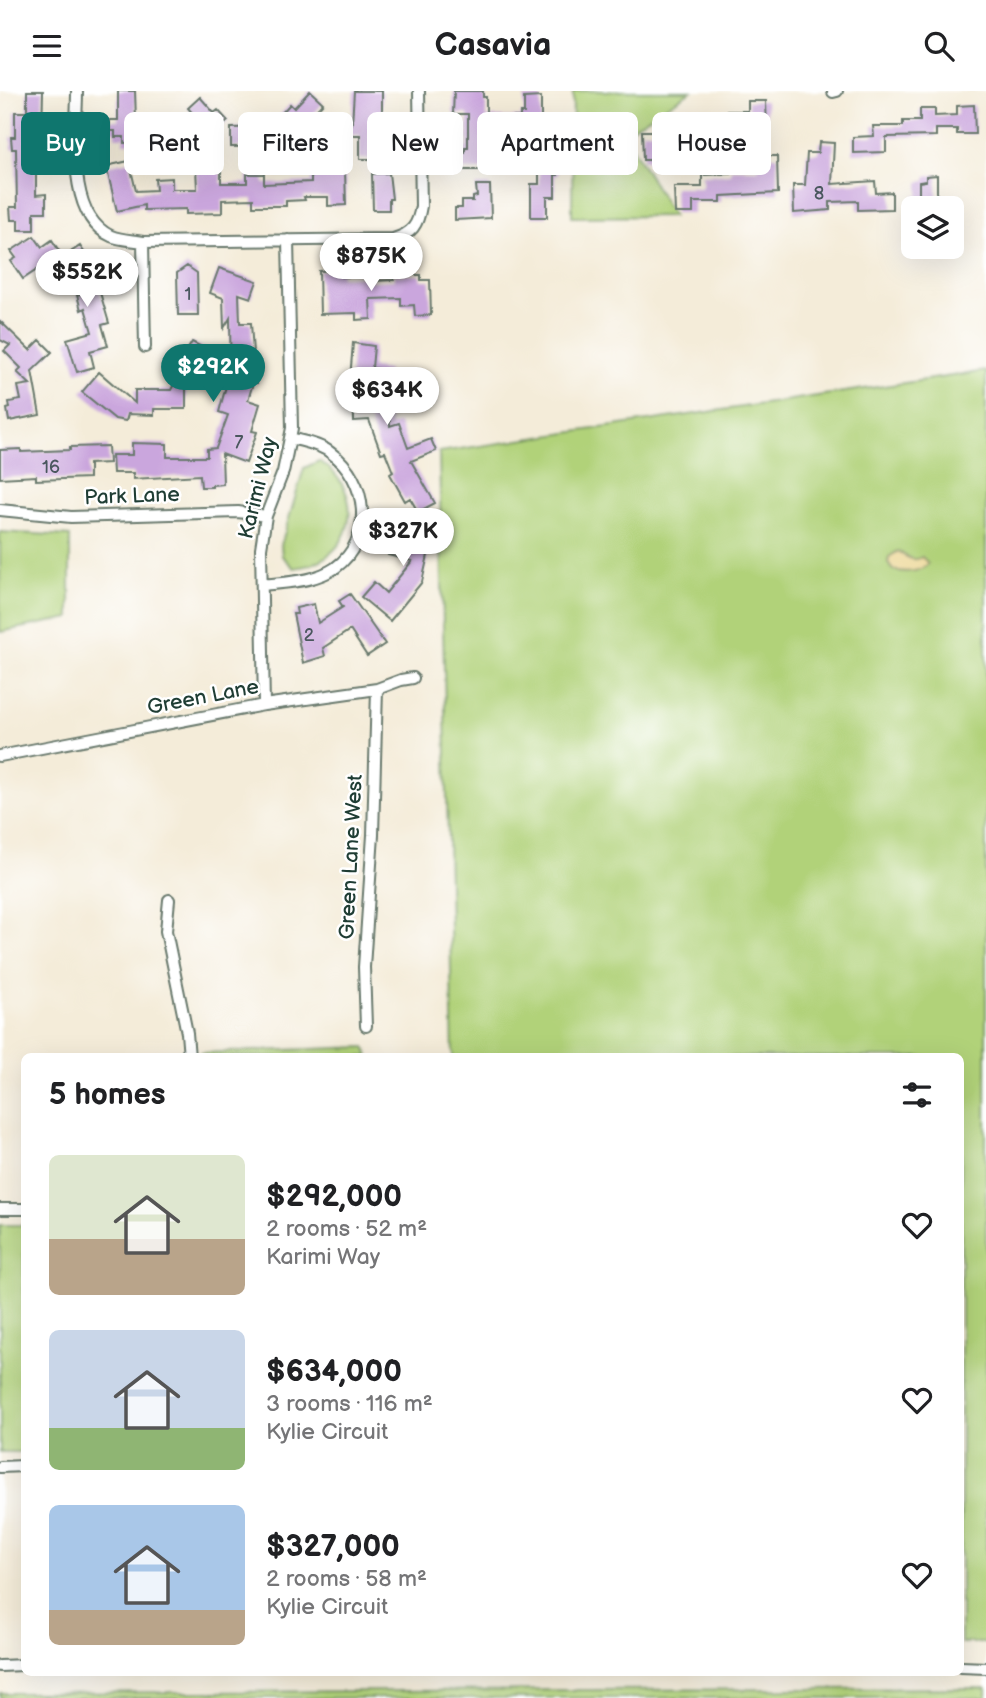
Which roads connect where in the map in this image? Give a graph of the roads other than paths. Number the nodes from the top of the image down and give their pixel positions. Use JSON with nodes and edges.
{"nodes":[{"id":1,"x":77,"y":91,"type":"edge"},
{"id":2,"x":419,"y":91,"type":"edge"},
{"id":3,"x":288,"y":240,"type":"junction"},
{"id":4,"x":143,"y":242,"type":"junction"},
{"id":5,"x":145,"y":347,"type":"dead end"},
{"id":6,"x":291,"y":438,"type":"junction"},
{"id":7,"x":0,"y":510,"type":"edge"},
{"id":8,"x":266,"y":516,"type":"junction"},
{"id":9,"x":263,"y":585,"type":"junction"},
{"id":10,"x":413,"y":678,"type":"dead end"},
{"id":11,"x":377,"y":689,"type":"junction"},
{"id":12,"x":264,"y":705,"type":"junction"},
{"id":13,"x":0,"y":756,"type":"edge"},
{"id":14,"x":169,"y":900,"type":"dead end"},
{"id":15,"x":366,"y":1026,"type":"dead end"},
{"id":16,"x":188,"y":1053,"type":"edge"},
{"id":17,"x":0,"y":1209,"type":"edge"},
{"id":18,"x":21,"y":1209,"type":"edge"},
{"id":19,"x":21,"y":1466,"type":"edge"},
{"id":20,"x":0,"y":1467,"type":"edge"},
{"id":21,"x":21,"y":1665,"type":"edge"},
{"id":22,"x":0,"y":1666,"type":"edge"},
{"id":23,"x":964,"y":1667,"type":"edge"},
{"id":24,"x":986,"y":1668,"type":"edge"}],
"edges":[{"from":1,"to":4,"type":"street"},
{"from":2,"to":3,"type":"street"},
{"from":3,"to":4,"type":"street"},
{"from":3,"to":6,"type":"street","name":"Karimi Way"},
{"from":4,"to":5,"type":"street"},
{"from":6,"to":8,"type":"street","name":"Karimi Way"},
{"from":6,"to":9,"type":"street"},
{"from":7,"to":8,"type":"street","name":"Park Lane"},
{"from":8,"to":9,"type":"street","name":"Karimi Way"},
{"from":9,"to":12,"type":"street","name":"Karimi Way"},
{"from":10,"to":11,"type":"street","name":"Green Lane"},
{"from":11,"to":12,"type":"street","name":"Green Lane"},
{"from":11,"to":15,"type":"street","name":"Green Lane West"},
{"from":12,"to":13,"type":"street","name":"Green Lane"},
{"from":14,"to":16,"type":"street"},
{"from":17,"to":18,"type":"street"},
{"from":19,"to":20,"type":"street"},
{"from":21,"to":22,"type":"street"},
{"from":23,"to":24,"type":"street"}]}
